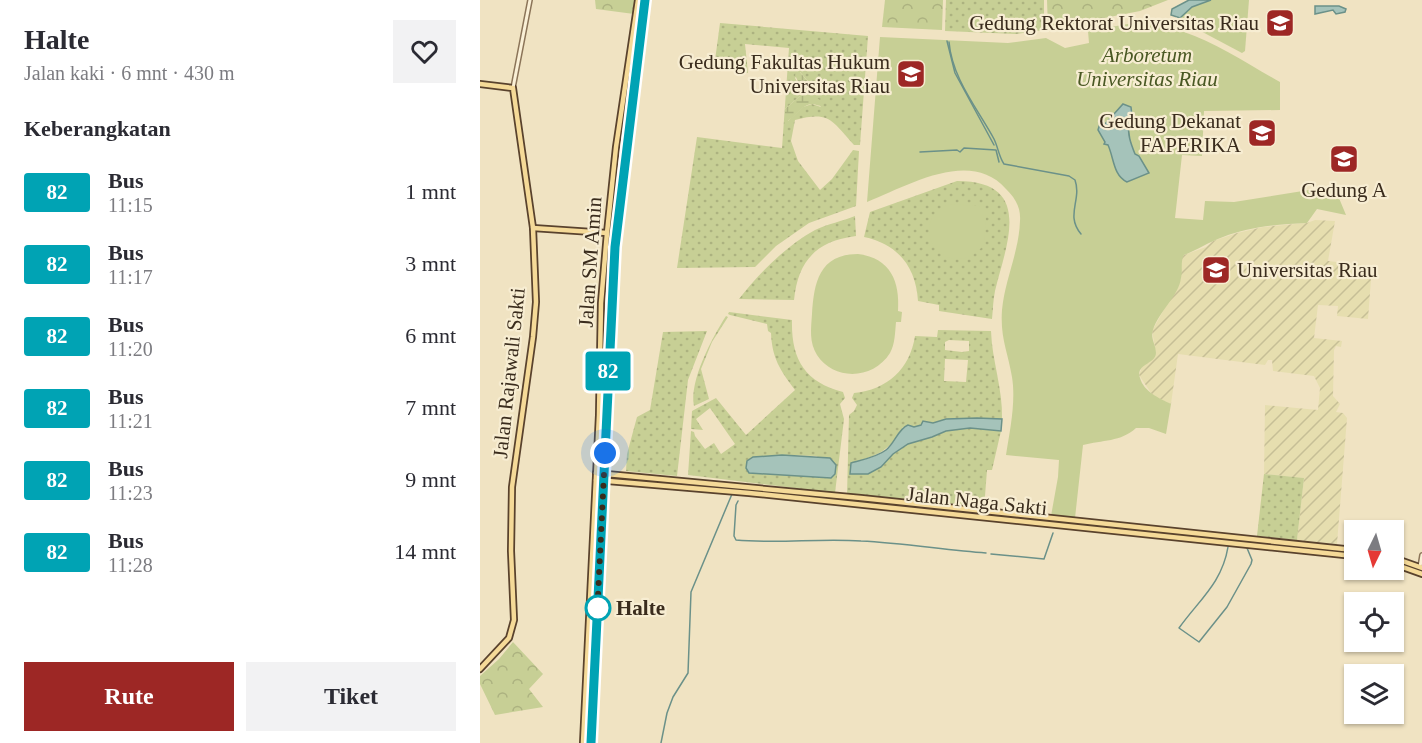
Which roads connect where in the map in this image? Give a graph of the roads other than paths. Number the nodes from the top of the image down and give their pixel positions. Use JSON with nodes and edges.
{"nodes":[{"id":1,"x":530,"y":0,"type":"edge"},
{"id":2,"x":638,"y":0,"type":"edge"},
{"id":3,"x":645,"y":0,"type":"edge"},
{"id":4,"x":480,"y":84,"type":"edge"},
{"id":5,"x":513,"y":88,"type":"junction"},
{"id":6,"x":533,"y":228,"type":"junction"},
{"id":7,"x":606,"y":233,"type":"junction"},
{"id":8,"x":601,"y":303,"type":"junction"},
{"id":9,"x":611,"y":303,"type":"junction"},
{"id":10,"x":596,"y":473,"type":"junction"},
{"id":11,"x":604,"y":474,"type":"junction"},
{"id":12,"x":596,"y":480,"type":"junction"},
{"id":13,"x":603,"y":481,"type":"junction"},
{"id":14,"x":602,"y":515,"type":"junction"},
{"id":15,"x":594,"y":516,"type":"junction"},
{"id":16,"x":1344,"y":549,"type":"edge"},
{"id":17,"x":1344,"y":555,"type":"edge"},
{"id":18,"x":1422,"y":555,"type":"edge"},
{"id":19,"x":1404,"y":561,"type":"edge"},
{"id":20,"x":1421,"y":567,"type":"edge"},
{"id":21,"x":1404,"y":568,"type":"edge"},
{"id":22,"x":1422,"y":574,"type":"edge"},
{"id":23,"x":480,"y":669,"type":"edge"},
{"id":24,"x":583,"y":743,"type":"edge"},
{"id":25,"x":591,"y":743,"type":"edge"}],
"edges":[{"from":1,"to":5,"type":"street","name":"Jalan Rajawali Sakti"},
{"from":2,"to":7,"type":"main road","name":"Jalan SM Amin"},
{"from":3,"to":9,"type":"main road","name":"Jalan SM Amin"},
{"from":4,"to":5,"type":"main road"},
{"from":5,"to":6,"type":"main road","name":"Jalan Rajawali Sakti"},
{"from":6,"to":7,"type":"main road"},
{"from":6,"to":23,"type":"main road","name":"Jalan Rajawali Sakti"},
{"from":7,"to":8,"type":"main road","name":"Jalan SM Amin"},
{"from":8,"to":9,"type":"main road"},
{"from":8,"to":10,"type":"main road","name":"Jalan SM Amin"},
{"from":9,"to":11,"type":"main road","name":"Jalan SM Amin"},
{"from":10,"to":11,"type":"main road","name":"Jalan Naga Sakti"},
{"from":10,"to":12,"type":"main road","name":"Jalan SM Amin"},
{"from":11,"to":13,"type":"main road","name":"Jalan SM Amin"},
{"from":11,"to":16,"type":"main road","name":"Jalan Naga Sakti"},
{"from":12,"to":13,"type":"main road","name":"Jalan Naga Sakti"},
{"from":12,"to":15,"type":"main road","name":"Jalan SM Amin"},
{"from":13,"to":14,"type":"main road","name":"Jalan SM Amin"},
{"from":13,"to":17,"type":"main road","name":"Jalan Naga Sakti"},
{"from":14,"to":15,"type":"main road"},
{"from":14,"to":25,"type":"main road","name":"Jalan SM Amin"},
{"from":15,"to":24,"type":"main road","name":"Jalan SM Amin"},
{"from":18,"to":20,"type":"street"},
{"from":19,"to":20,"type":"main road"},
{"from":21,"to":22,"type":"main road"}]}
